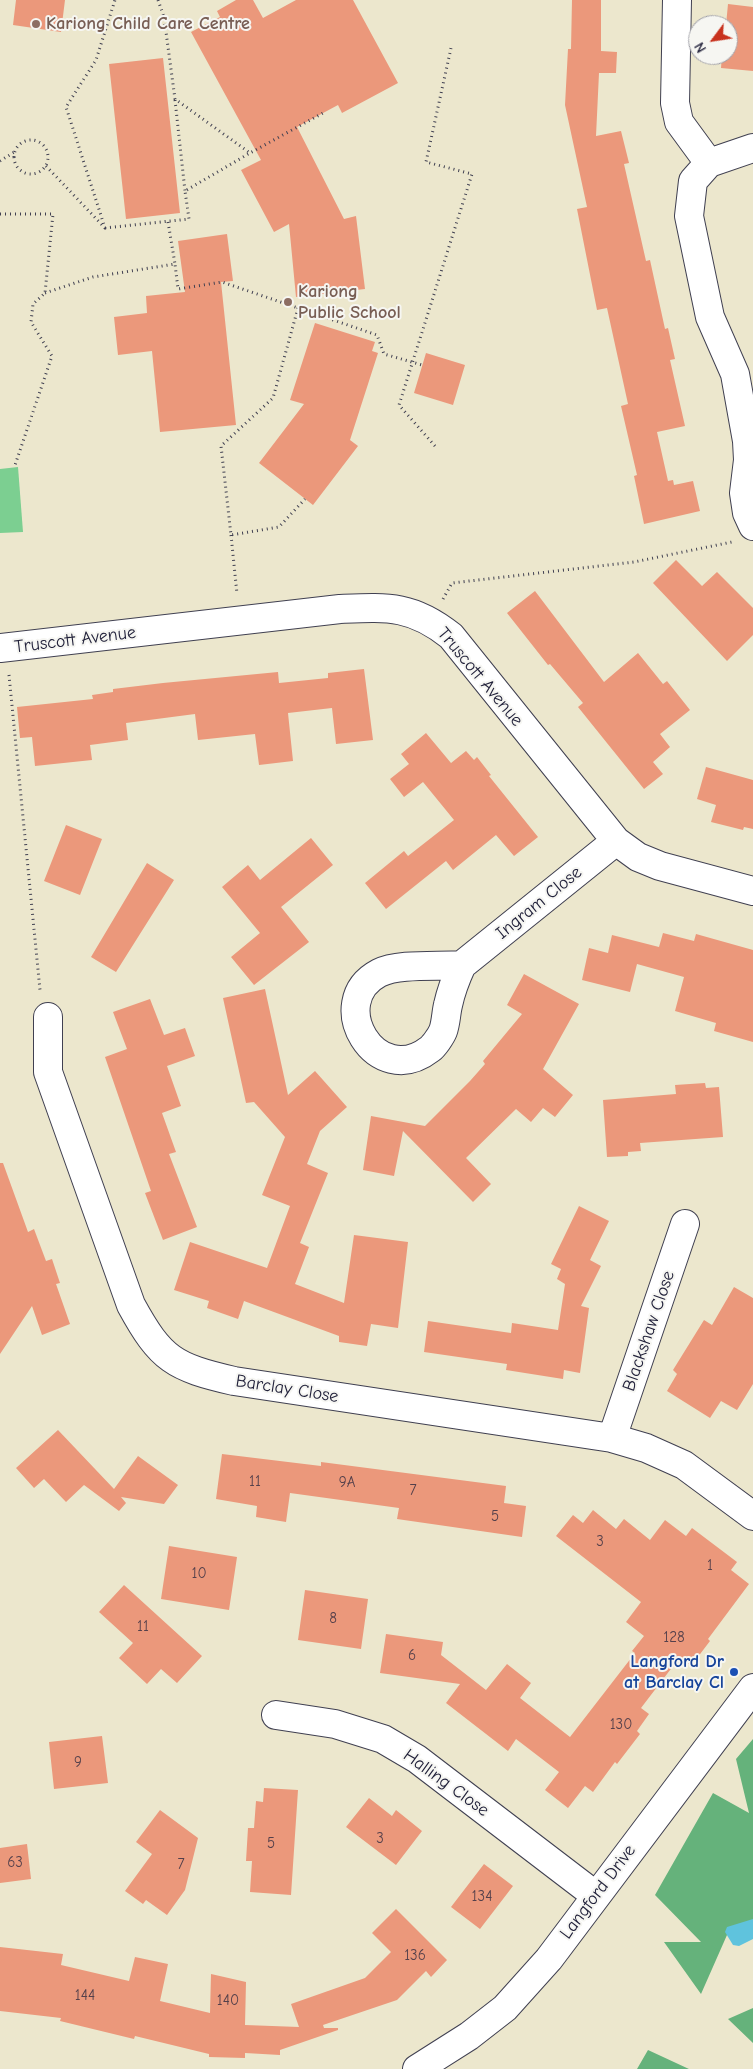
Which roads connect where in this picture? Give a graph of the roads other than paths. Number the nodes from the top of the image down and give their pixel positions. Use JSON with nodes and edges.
{"nodes":[{"id":1,"x":677,"y":0,"type":"edge"},
{"id":2,"x":753,"y":148,"type":"edge"},
{"id":3,"x":709,"y":162,"type":"junction"},
{"id":4,"x":746,"y":533,"type":"edge"},
{"id":5,"x":3,"y":648,"type":"edge"},
{"id":6,"x":616,"y":841,"type":"junction"},
{"id":7,"x":753,"y":891,"type":"edge"},
{"id":8,"x":462,"y":965,"type":"dead end"},
{"id":9,"x":48,"y":1018,"type":"road end"},
{"id":10,"x":686,"y":1224,"type":"dead end"},
{"id":11,"x":612,"y":1438,"type":"junction"},
{"id":12,"x":753,"y":1516,"type":"edge"},
{"id":13,"x":753,"y":1688,"type":"edge"},
{"id":14,"x":276,"y":1715,"type":"dead end"},
{"id":15,"x":595,"y":1895,"type":"junction"},
{"id":16,"x":417,"y":2069,"type":"edge"}],
"edges":[{"from":1,"to":3,"type":"street"},
{"from":2,"to":3,"type":"street"},
{"from":3,"to":4,"type":"street"},
{"from":5,"to":6,"type":"street","name":"Truscott Avenue"},
{"from":6,"to":7,"type":"street","name":"Truscott Avenue"},
{"from":6,"to":8,"type":"street","name":"Ingram Close"},
{"from":9,"to":11,"type":"street","name":"Barclay Close"},
{"from":10,"to":11,"type":"street","name":"Blackshaw Close"},
{"from":11,"to":12,"type":"street","name":"Barclay Close"},
{"from":13,"to":15,"type":"street","name":"Langford Drive"},
{"from":14,"to":15,"type":"street","name":"Halling Close"},
{"from":15,"to":16,"type":"street","name":"Langford Drive"}]}
